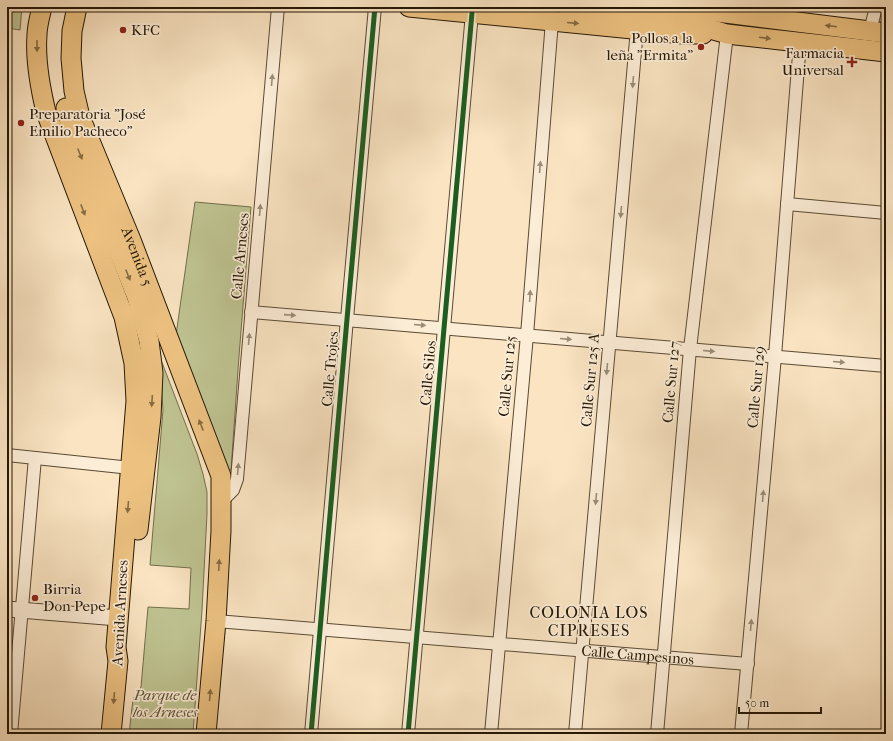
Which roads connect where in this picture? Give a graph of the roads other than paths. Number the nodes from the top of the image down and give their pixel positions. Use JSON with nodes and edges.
{"nodes":[{"id":1,"x":42,"y":7,"type":"edge"},
{"id":2,"x":67,"y":7,"type":"edge"},
{"id":3,"x":77,"y":7,"type":"edge"},
{"id":4,"x":278,"y":7,"type":"edge"},
{"id":5,"x":376,"y":7,"type":"edge"},
{"id":6,"x":409,"y":7,"type":"edge"},
{"id":7,"x":567,"y":7,"type":"edge"},
{"id":8,"x":876,"y":7,"type":"edge"},
{"id":9,"x":675,"y":12,"type":"edge"},
{"id":10,"x":472,"y":13,"type":"junction"},
{"id":11,"x":552,"y":21,"type":"junction"},
{"id":12,"x":638,"y":29,"type":"junction"},
{"id":13,"x":878,"y":32,"type":"edge"},
{"id":14,"x":727,"y":34,"type":"junction"},
{"id":15,"x":800,"y":42,"type":"junction"},
{"id":16,"x":886,"y":52,"type":"edge"},
{"id":17,"x":787,"y":204,"type":"junction"},
{"id":18,"x":886,"y":213,"type":"edge"},
{"id":19,"x":251,"y":312,"type":"junction"},
{"id":20,"x":346,"y":319,"type":"junction"},
{"id":21,"x":444,"y":328,"type":"junction"},
{"id":22,"x":527,"y":335,"type":"junction"},
{"id":23,"x":609,"y":342,"type":"junction"},
{"id":24,"x":690,"y":350,"type":"junction"},
{"id":25,"x":775,"y":356,"type":"junction"},
{"id":26,"x":886,"y":366,"type":"edge"},
{"id":27,"x":7,"y":456,"type":"edge"},
{"id":28,"x":35,"y":458,"type":"junction"},
{"id":29,"x":131,"y":468,"type":"junction"},
{"id":30,"x":221,"y":502,"type":"junction"},
{"id":31,"x":7,"y":609,"type":"edge"},
{"id":32,"x":23,"y":610,"type":"junction"},
{"id":33,"x":118,"y":618,"type":"junction"},
{"id":34,"x":216,"y":621,"type":"junction"},
{"id":35,"x":320,"y":630,"type":"junction"},
{"id":36,"x":416,"y":638,"type":"junction"},
{"id":37,"x":499,"y":644,"type":"junction"},
{"id":38,"x":583,"y":651,"type":"junction"},
{"id":39,"x":663,"y":658,"type":"junction"},
{"id":40,"x":118,"y":661,"type":"junction"},
{"id":41,"x":748,"y":664,"type":"junction"},
{"id":42,"x":11,"y":734,"type":"edge"},
{"id":43,"x":111,"y":734,"type":"edge"},
{"id":44,"x":206,"y":734,"type":"edge"},
{"id":45,"x":311,"y":734,"type":"edge"},
{"id":46,"x":408,"y":734,"type":"edge"},
{"id":47,"x":491,"y":734,"type":"edge"},
{"id":48,"x":576,"y":734,"type":"edge"},
{"id":49,"x":657,"y":734,"type":"edge"},
{"id":50,"x":741,"y":734,"type":"edge"}],
"edges":[{"from":1,"to":29,"type":"main road","name":"Avenida Arneses","one_way":true},
{"from":2,"to":40,"type":"main road","one_way":true},
{"from":30,"to":3,"type":"main road","name":"Avenida 5","one_way":true},
{"from":19,"to":4,"type":"street","name":"Calle Arneses","one_way":true},
{"from":5,"to":20,"type":"street","name":"Calle Trojes"},
{"from":6,"to":10,"type":"main road"},
{"from":7,"to":9,"type":"main road"},
{"from":8,"to":13,"type":"street"},
{"from":13,"to":9,"type":"main road","one_way":true},
{"from":9,"to":14,"type":"main road"},
{"from":10,"to":11,"type":"main road"},
{"from":10,"to":21,"type":"street","name":"Calle Silos"},
{"from":11,"to":12,"type":"main road","one_way":true},
{"from":22,"to":11,"type":"street","name":"Calle Sur 125","one_way":true},
{"from":12,"to":14,"type":"main road"},
{"from":12,"to":23,"type":"street","name":"Calle Sur 125 A","one_way":true},
{"from":14,"to":15,"type":"main road","one_way":true},
{"from":14,"to":24,"type":"street","name":"Calle Sur 127"},
{"from":15,"to":16,"type":"main road"},
{"from":15,"to":17,"type":"street","name":"Calle Sur 129"},
{"from":17,"to":18,"type":"street"},
{"from":17,"to":25,"type":"street","name":"Calle Sur 129"},
{"from":19,"to":20,"type":"street","one_way":true},
{"from":30,"to":19,"type":"street","name":"Calle Arneses","one_way":true},
{"from":20,"to":21,"type":"street","one_way":true},
{"from":20,"to":35,"type":"street","name":"Calle Trojes"},
{"from":21,"to":22,"type":"street"},
{"from":21,"to":36,"type":"street","name":"Calle Silos"},
{"from":22,"to":23,"type":"street","one_way":true},
{"from":22,"to":37,"type":"street","name":"Calle Sur 125"},
{"from":23,"to":24,"type":"street"},
{"from":23,"to":38,"type":"street","name":"Calle Sur 125 A","one_way":true},
{"from":24,"to":25,"type":"street","one_way":true},
{"from":24,"to":39,"type":"street","name":"Calle Sur 127"},
{"from":25,"to":26,"type":"street","one_way":true},
{"from":41,"to":25,"type":"street","name":"Calle Sur 129","one_way":true},
{"from":27,"to":28,"type":"street"},
{"from":28,"to":29,"type":"street"},
{"from":28,"to":32,"type":"street"},
{"from":29,"to":33,"type":"main road","name":"Avenida Arneses","one_way":true},
{"from":34,"to":30,"type":"main road","one_way":true},
{"from":31,"to":32,"type":"street"},
{"from":32,"to":33,"type":"street"},
{"from":32,"to":42,"type":"street"},
{"from":33,"to":40,"type":"main road","name":"Avenida Arneses"},
{"from":34,"to":35,"type":"street","name":"Calle Campesinos"},
{"from":44,"to":34,"type":"main road","one_way":true},
{"from":35,"to":36,"type":"street","name":"Calle Campesinos"},
{"from":35,"to":45,"type":"street","name":"Calle Trojes"},
{"from":36,"to":37,"type":"street","name":"Calle Campesinos"},
{"from":36,"to":46,"type":"street","name":"Calle Silos"},
{"from":37,"to":38,"type":"street","name":"Calle Campesinos"},
{"from":37,"to":47,"type":"street","name":"Calle Sur 125"},
{"from":38,"to":39,"type":"street","name":"Calle Campesinos"},
{"from":38,"to":48,"type":"street","name":"Calle Sur 125 A"},
{"from":39,"to":41,"type":"street","name":"Calle Campesinos"},
{"from":39,"to":49,"type":"street","name":"Calle Sur 127"},
{"from":40,"to":43,"type":"main road","name":"Avenida Arneses","one_way":true},
{"from":41,"to":50,"type":"street","name":"Calle Sur 129"}]}
